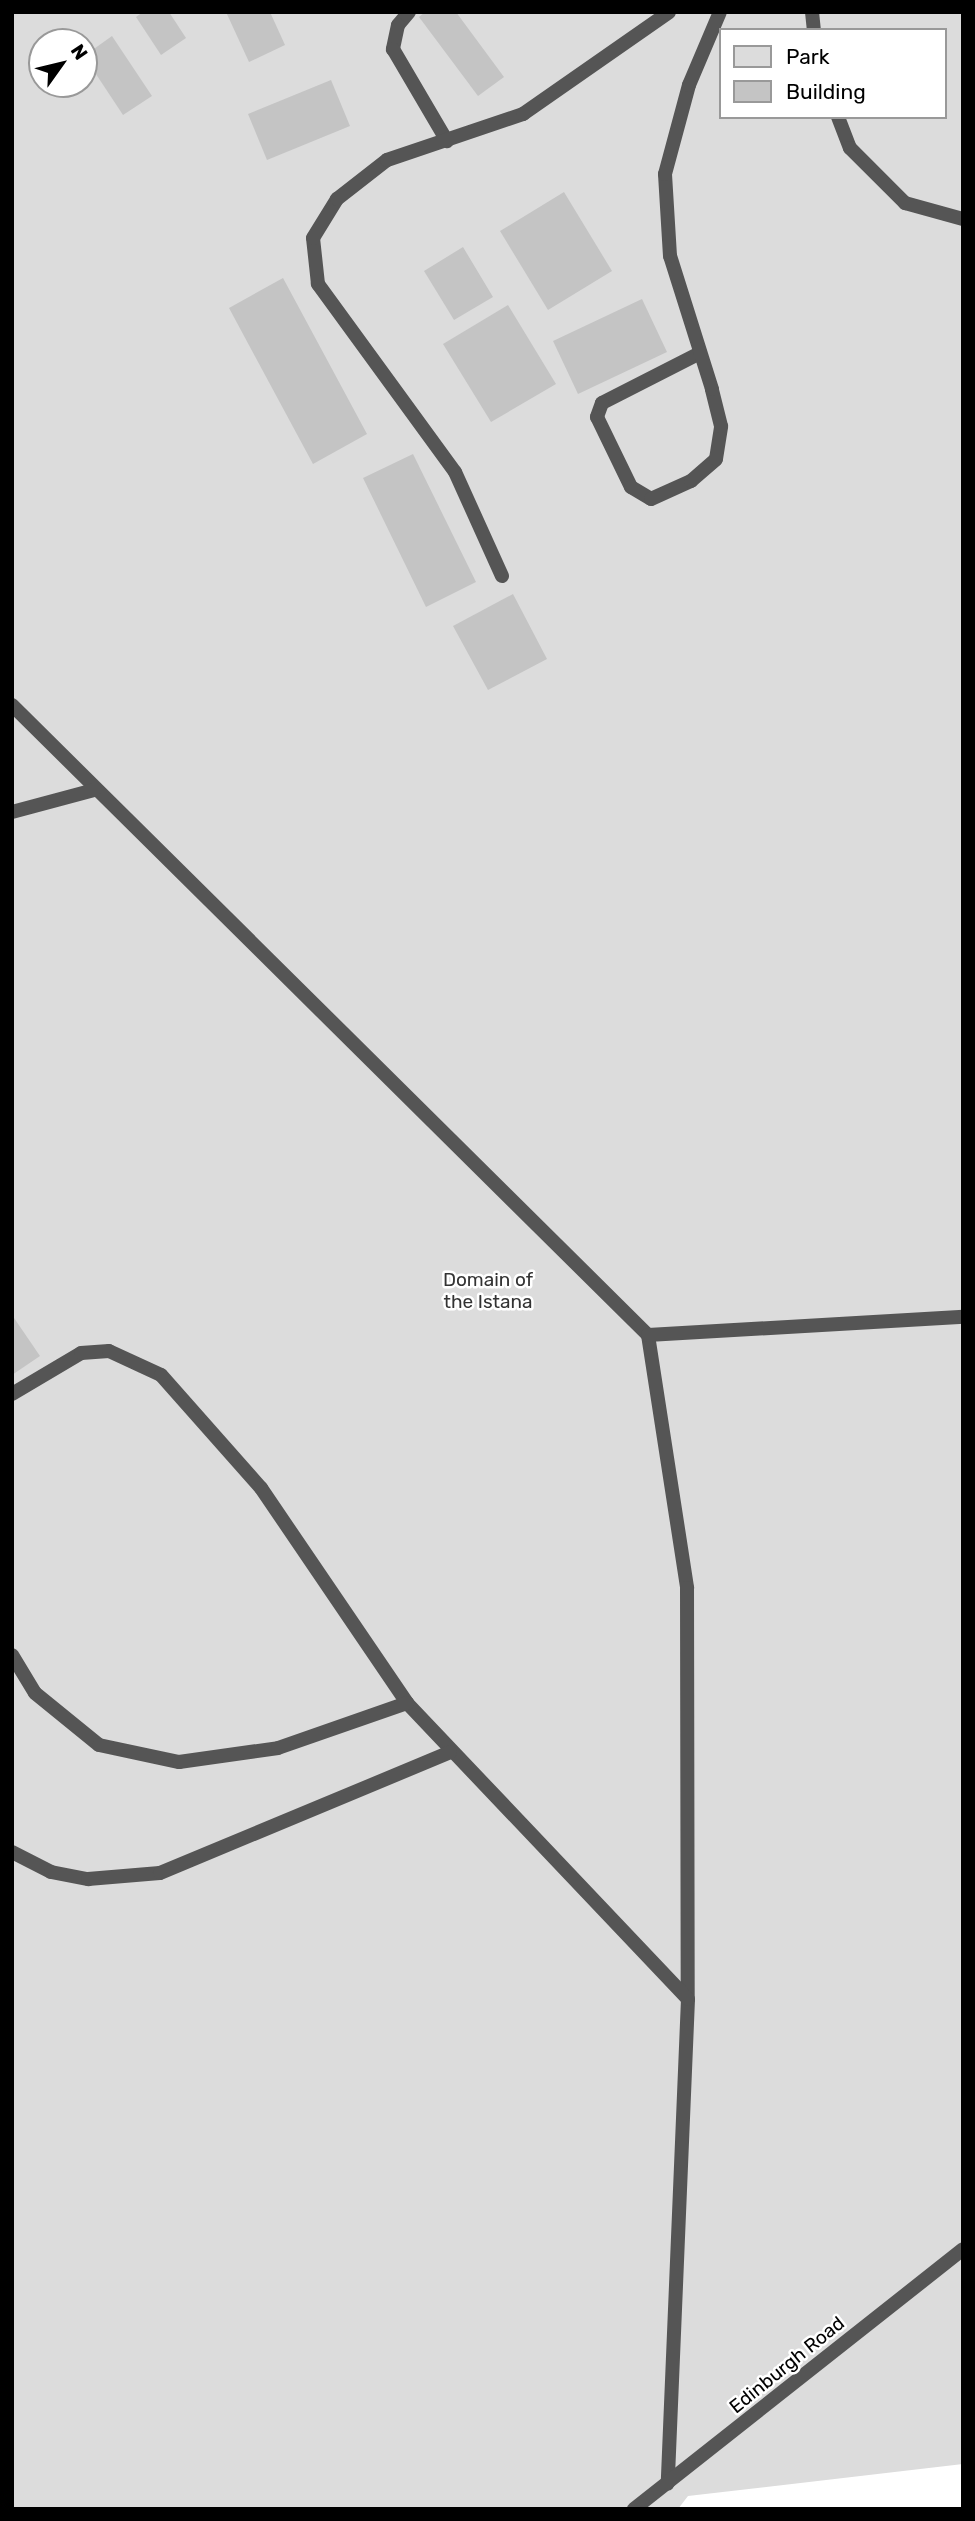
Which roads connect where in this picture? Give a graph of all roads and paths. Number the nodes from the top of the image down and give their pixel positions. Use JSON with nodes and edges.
{"nodes":[{"id":1,"x":409,"y":12,"type":"edge"},
{"id":2,"x":669,"y":12,"type":"edge"},
{"id":3,"x":720,"y":12,"type":"edge"},
{"id":4,"x":839,"y":119,"type":"edge"},
{"id":5,"x":447,"y":141,"type":"junction"},
{"id":6,"x":963,"y":219,"type":"edge"},
{"id":7,"x":700,"y":354,"type":"junction"},
{"id":8,"x":502,"y":576,"type":"dead end"},
{"id":9,"x":12,"y":705,"type":"edge"},
{"id":10,"x":94,"y":790,"type":"junction"},
{"id":11,"x":12,"y":812,"type":"edge"},
{"id":12,"x":963,"y":1317,"type":"edge"},
{"id":13,"x":648,"y":1335,"type":"junction"},
{"id":14,"x":12,"y":1394,"type":"edge"},
{"id":15,"x":12,"y":1655,"type":"edge"},
{"id":16,"x":407,"y":1703,"type":"junction"},
{"id":17,"x":450,"y":1752,"type":"junction"},
{"id":18,"x":12,"y":1852,"type":"edge"},
{"id":19,"x":688,"y":1999,"type":"junction"},
{"id":20,"x":963,"y":2249,"type":"edge"},
{"id":21,"x":668,"y":2484,"type":"junction"},
{"id":22,"x":635,"y":2509,"type":"edge"}],
"edges":[{"from":1,"to":5,"type":"lane"},
{"from":2,"to":5,"type":"lane"},
{"from":3,"to":7,"type":"lane"},
{"from":4,"to":6,"type":"lane"},
{"from":5,"to":8,"type":"lane"},
{"from":7,"to":7,"type":"lane"},
{"from":9,"to":10,"type":"lane"},
{"from":10,"to":11,"type":"lane"},
{"from":10,"to":13,"type":"lane"},
{"from":12,"to":13,"type":"lane"},
{"from":13,"to":19,"type":"lane"},
{"from":14,"to":16,"type":"lane"},
{"from":15,"to":16,"type":"lane"},
{"from":16,"to":17,"type":"lane"},
{"from":17,"to":18,"type":"lane"},
{"from":17,"to":19,"type":"lane"},
{"from":19,"to":21,"type":"lane"},
{"from":20,"to":21,"type":"lane","name":"Edinburgh Road"},
{"from":21,"to":22,"type":"lane","name":"Edinburgh Road"}]}
